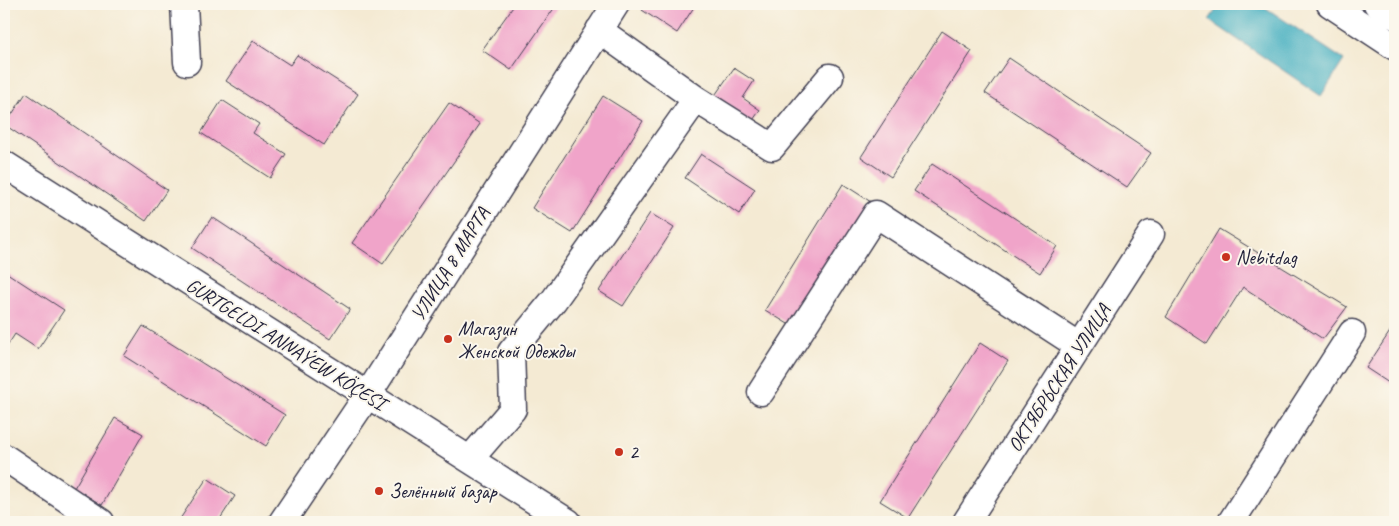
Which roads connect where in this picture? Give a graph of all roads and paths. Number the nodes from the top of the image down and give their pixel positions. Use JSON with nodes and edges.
{"nodes":[{"id":1,"x":184,"y":4,"type":"edge"},
{"id":2,"x":616,"y":4,"type":"edge"},
{"id":3,"x":1330,"y":4,"type":"edge"},
{"id":4,"x":1377,"y":4,"type":"edge"},
{"id":5,"x":1392,"y":4,"type":"edge"},
{"id":6,"x":1395,"y":14,"type":"edge"},
{"id":7,"x":599,"y":30,"type":"junction"},
{"id":8,"x":1395,"y":46,"type":"edge"},
{"id":9,"x":187,"y":62,"type":"dead end"},
{"id":10,"x":830,"y":77,"type":"dead end"},
{"id":11,"x":696,"y":99,"type":"junction"},
{"id":12,"x":4,"y":164,"type":"edge"},
{"id":13,"x":1151,"y":234,"type":"dead end"},
{"id":14,"x":1352,"y":333,"type":"dead end"},
{"id":15,"x":1079,"y":346,"type":"junction"},
{"id":16,"x":761,"y":392,"type":"dead end"},
{"id":17,"x":367,"y":396,"type":"junction"},
{"id":18,"x":4,"y":457,"type":"edge"},
{"id":19,"x":470,"y":459,"type":"junction"},
{"id":20,"x":101,"y":522,"type":"edge"},
{"id":21,"x":282,"y":522,"type":"edge"},
{"id":22,"x":568,"y":522,"type":"edge"},
{"id":23,"x":966,"y":522,"type":"edge"},
{"id":24,"x":1231,"y":522,"type":"edge"}],
"edges":[{"from":1,"to":9,"type":"street"},
{"from":2,"to":7,"type":"street","name":"УЛИЦА 8 МАРТА"},
{"from":3,"to":8,"type":"street"},
{"from":4,"to":6,"type":"street"},
{"from":5,"to":6,"type":"street"},
{"from":7,"to":11,"type":"street"},
{"from":7,"to":17,"type":"street","name":"УЛИЦА 8 МАРТА"},
{"from":10,"to":11,"type":"street"},
{"from":11,"to":19,"type":"street"},
{"from":12,"to":17,"type":"street","name":"GURTGELDI ANNAÝEW KÖÇESI"},
{"from":13,"to":15,"type":"street","name":"ОКТЯБРЬСКАЯ УЛИЦА"},
{"from":14,"to":24,"type":"street"},
{"from":15,"to":16,"type":"street"},
{"from":15,"to":23,"type":"street","name":"ОКТЯБРЬСКАЯ УЛИЦА"},
{"from":17,"to":19,"type":"street","name":"GURTGELDI ANNAÝEW KÖÇESI"},
{"from":17,"to":21,"type":"street","name":"УЛИЦА 8 МАРТА"},
{"from":18,"to":20,"type":"street"},
{"from":19,"to":22,"type":"street","name":"GURTGELDI ANNAÝEW KÖÇESI"}]}
